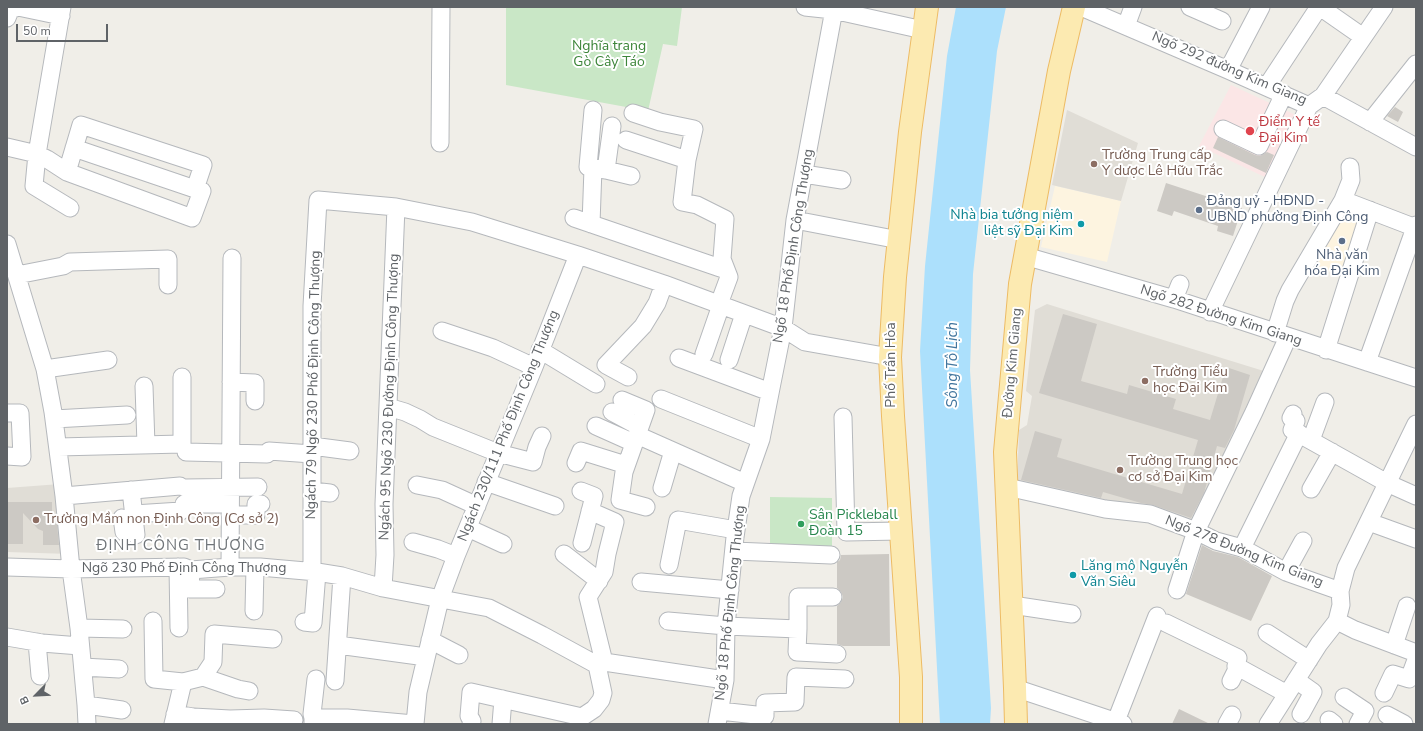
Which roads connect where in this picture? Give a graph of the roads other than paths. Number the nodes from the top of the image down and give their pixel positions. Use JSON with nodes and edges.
{"nodes":[{"id":1,"x":441,"y":7,"type":"edge"},
{"id":2,"x":806,"y":7,"type":"edge"},
{"id":3,"x":927,"y":7,"type":"edge"},
{"id":4,"x":1074,"y":7,"type":"edge"},
{"id":5,"x":1081,"y":7,"type":"edge"},
{"id":6,"x":1133,"y":7,"type":"edge"},
{"id":7,"x":1190,"y":7,"type":"edge"},
{"id":8,"x":1261,"y":7,"type":"edge"},
{"id":9,"x":1319,"y":7,"type":"edge"},
{"id":10,"x":1384,"y":7,"type":"edge"},
{"id":11,"x":833,"y":8,"type":"edge"},
{"id":12,"x":61,"y":12,"type":"edge"},
{"id":13,"x":7,"y":18,"type":"edge"},
{"id":14,"x":1222,"y":21,"type":"dead end"},
{"id":15,"x":1126,"y":26,"type":"junction"},
{"id":16,"x":923,"y":30,"type":"junction"},
{"id":17,"x":1363,"y":37,"type":"junction"},
{"id":18,"x":1416,"y":64,"type":"edge"},
{"id":19,"x":1228,"y":70,"type":"junction"},
{"id":20,"x":1267,"y":86,"type":"junction"},
{"id":21,"x":1284,"y":94,"type":"junction"},
{"id":22,"x":1323,"y":96,"type":"junction"},
{"id":23,"x":1309,"y":106,"type":"junction"},
{"id":24,"x":593,"y":110,"type":"dead end"},
{"id":25,"x":633,"y":113,"type":"dead end"},
{"id":26,"x":1370,"y":122,"type":"junction"},
{"id":27,"x":612,"y":126,"type":"dead end"},
{"id":28,"x":1222,"y":129,"type":"dead end"},
{"id":29,"x":626,"y":140,"type":"dead end"},
{"id":30,"x":440,"y":142,"type":"dead end"},
{"id":31,"x":1416,"y":147,"type":"edge"},
{"id":32,"x":7,"y":148,"type":"edge"},
{"id":33,"x":74,"y":148,"type":"junction"},
{"id":34,"x":42,"y":156,"type":"junction"},
{"id":35,"x":687,"y":160,"type":"junction"},
{"id":36,"x":1350,"y":167,"type":"dead end"},
{"id":37,"x":600,"y":169,"type":"junction"},
{"id":38,"x":67,"y":172,"type":"junction"},
{"id":39,"x":804,"y":174,"type":"junction"},
{"id":40,"x":631,"y":176,"type":"dead end"},
{"id":41,"x":842,"y":180,"type":"dead end"},
{"id":42,"x":195,"y":189,"type":"junction"},
{"id":43,"x":1343,"y":200,"type":"junction"},
{"id":44,"x":396,"y":207,"type":"junction"},
{"id":45,"x":70,"y":208,"type":"dead end"},
{"id":46,"x":1370,"y":210,"type":"junction"},
{"id":47,"x":574,"y":218,"type":"dead end"},
{"id":48,"x":795,"y":220,"type":"junction"},
{"id":49,"x":591,"y":224,"type":"junction"},
{"id":50,"x":1416,"y":227,"type":"edge"},
{"id":51,"x":899,"y":240,"type":"junction"},
{"id":52,"x":7,"y":244,"type":"edge"},
{"id":53,"x":578,"y":255,"type":"junction"},
{"id":54,"x":1024,"y":256,"type":"junction"},
{"id":55,"x":232,"y":258,"type":"dead end"},
{"id":56,"x":726,"y":270,"type":"junction"},
{"id":57,"x":17,"y":276,"type":"junction"},
{"id":58,"x":664,"y":284,"type":"junction"},
{"id":59,"x":168,"y":286,"type":"dead end"},
{"id":60,"x":720,"y":305,"type":"junction"},
{"id":61,"x":1210,"y":312,"type":"junction"},
{"id":62,"x":744,"y":314,"type":"junction"},
{"id":63,"x":783,"y":328,"type":"junction"},
{"id":64,"x":442,"y":331,"type":"dead end"},
{"id":65,"x":1282,"y":335,"type":"junction"},
{"id":66,"x":540,"y":350,"type":"junction"},
{"id":67,"x":1326,"y":350,"type":"junction"},
{"id":68,"x":704,"y":354,"type":"dead end"},
{"id":69,"x":890,"y":357,"type":"junction"},
{"id":70,"x":679,"y":358,"type":"dead end"},
{"id":71,"x":108,"y":360,"type":"dead end"},
{"id":72,"x":729,"y":360,"type":"dead end"},
{"id":73,"x":1367,"y":362,"type":"junction"},
{"id":74,"x":534,"y":367,"type":"junction"},
{"id":75,"x":44,"y":369,"type":"junction"},
{"id":76,"x":182,"y":377,"type":"dead end"},
{"id":77,"x":628,"y":377,"type":"dead end"},
{"id":78,"x":1416,"y":378,"type":"edge"},
{"id":79,"x":231,"y":382,"type":"junction"},
{"id":80,"x":596,"y":384,"type":"dead end"},
{"id":81,"x":144,"y":386,"type":"dead end"},
{"id":82,"x":770,"y":392,"type":"junction"},
{"id":83,"x":661,"y":399,"type":"dead end"},
{"id":84,"x":256,"y":402,"type":"dead end"},
{"id":85,"x":1326,"y":402,"type":"dead end"},
{"id":86,"x":617,"y":406,"type":"dead end"},
{"id":87,"x":388,"y":407,"type":"junction"},
{"id":88,"x":7,"y":413,"type":"edge"},
{"id":89,"x":1293,"y":414,"type":"dead end"},
{"id":90,"x":127,"y":415,"type":"dead end"},
{"id":91,"x":843,"y":417,"type":"dead end"},
{"id":92,"x":54,"y":419,"type":"junction"},
{"id":93,"x":596,"y":426,"type":"dead end"},
{"id":94,"x":1415,"y":426,"type":"edge"},
{"id":95,"x":637,"y":435,"type":"junction"},
{"id":96,"x":542,"y":436,"type":"dead end"},
{"id":97,"x":1305,"y":436,"type":"junction"},
{"id":98,"x":761,"y":439,"type":"junction"},
{"id":99,"x":146,"y":445,"type":"junction"},
{"id":100,"x":58,"y":447,"type":"junction"},
{"id":101,"x":312,"y":450,"type":"junction"},
{"id":102,"x":350,"y":451,"type":"dead end"},
{"id":103,"x":673,"y":451,"type":"junction"},
{"id":104,"x":186,"y":452,"type":"dead end"},
{"id":105,"x":1332,"y":452,"type":"junction"},
{"id":106,"x":231,"y":453,"type":"junction"},
{"id":107,"x":498,"y":453,"type":"junction"},
{"id":108,"x":7,"y":456,"type":"edge"},
{"id":109,"x":576,"y":463,"type":"dead end"},
{"id":110,"x":626,"y":465,"type":"junction"},
{"id":111,"x":486,"y":482,"type":"junction"},
{"id":112,"x":745,"y":483,"type":"junction"},
{"id":113,"x":1387,"y":483,"type":"junction"},
{"id":114,"x":418,"y":485,"type":"dead end"},
{"id":115,"x":230,"y":487,"type":"junction"},
{"id":116,"x":258,"y":487,"type":"dead end"},
{"id":117,"x":662,"y":488,"type":"dead end"},
{"id":118,"x":1007,"y":488,"type":"junction"},
{"id":119,"x":1311,"y":489,"type":"dead end"},
{"id":120,"x":131,"y":490,"type":"junction"},
{"id":121,"x":312,"y":491,"type":"junction"},
{"id":122,"x":581,"y":491,"type":"dead end"},
{"id":123,"x":330,"y":493,"type":"dead end"},
{"id":124,"x":64,"y":496,"type":"junction"},
{"id":125,"x":1416,"y":496,"type":"edge"},
{"id":126,"x":183,"y":497,"type":"junction"},
{"id":127,"x":261,"y":504,"type":"dead end"},
{"id":128,"x":476,"y":506,"type":"junction"},
{"id":129,"x":555,"y":506,"type":"dead end"},
{"id":130,"x":646,"y":507,"type":"dead end"},
{"id":131,"x":230,"y":510,"type":"junction"},
{"id":132,"x":590,"y":511,"type":"junction"},
{"id":133,"x":128,"y":516,"type":"junction"},
{"id":134,"x":1369,"y":522,"type":"junction"},
{"id":135,"x":468,"y":528,"type":"junction"},
{"id":136,"x":736,"y":530,"type":"junction"},
{"id":137,"x":901,"y":531,"type":"junction"},
{"id":138,"x":1196,"y":531,"type":"junction"},
{"id":139,"x":135,"y":533,"type":"dead end"},
{"id":140,"x":1304,"y":539,"type":"dead end"},
{"id":141,"x":1416,"y":539,"type":"edge"},
{"id":142,"x":413,"y":542,"type":"dead end"},
{"id":143,"x":582,"y":542,"type":"dead end"},
{"id":144,"x":503,"y":544,"type":"dead end"},
{"id":145,"x":1242,"y":548,"type":"junction"},
{"id":146,"x":734,"y":551,"type":"junction"},
{"id":147,"x":564,"y":554,"type":"dead end"},
{"id":148,"x":831,"y":555,"type":"dead end"},
{"id":149,"x":456,"y":556,"type":"junction"},
{"id":150,"x":669,"y":565,"type":"dead end"},
{"id":151,"x":230,"y":567,"type":"junction"},
{"id":152,"x":255,"y":567,"type":"junction"},
{"id":153,"x":7,"y":568,"type":"edge"},
{"id":154,"x":185,"y":568,"type":"junction"},
{"id":155,"x":71,"y":569,"type":"junction"},
{"id":156,"x":315,"y":572,"type":"junction"},
{"id":157,"x":1286,"y":572,"type":"junction"},
{"id":158,"x":342,"y":576,"type":"junction"},
{"id":159,"x":599,"y":581,"type":"junction"},
{"id":160,"x":641,"y":582,"type":"dead end"},
{"id":161,"x":383,"y":588,"type":"junction"},
{"id":162,"x":216,"y":589,"type":"dead end"},
{"id":163,"x":730,"y":590,"type":"junction"},
{"id":164,"x":1177,"y":590,"type":"dead end"},
{"id":165,"x":1340,"y":591,"type":"junction"},
{"id":166,"x":833,"y":597,"type":"dead end"},
{"id":167,"x":440,"y":598,"type":"junction"},
{"id":168,"x":1012,"y":605,"type":"junction"},
{"id":169,"x":1407,"y":606,"type":"dead end"},
{"id":170,"x":255,"y":612,"type":"dead end"},
{"id":171,"x":1072,"y":614,"type":"dead end"},
{"id":172,"x":153,"y":621,"type":"dead end"},
{"id":173,"x":668,"y":621,"type":"dead end"},
{"id":174,"x":1337,"y":621,"type":"junction"},
{"id":175,"x":304,"y":622,"type":"dead end"},
{"id":176,"x":726,"y":626,"type":"junction"},
{"id":177,"x":79,"y":628,"type":"junction"},
{"id":178,"x":179,"y":628,"type":"dead end"},
{"id":179,"x":123,"y":629,"type":"dead end"},
{"id":180,"x":798,"y":629,"type":"junction"},
{"id":181,"x":1267,"y":633,"type":"dead end"},
{"id":182,"x":7,"y":637,"type":"edge"},
{"id":183,"x":273,"y":639,"type":"dead end"},
{"id":184,"x":430,"y":640,"type":"junction"},
{"id":185,"x":37,"y":642,"type":"junction"},
{"id":186,"x":338,"y":645,"type":"junction"},
{"id":187,"x":1394,"y":645,"type":"junction"},
{"id":188,"x":1415,"y":651,"type":"edge"},
{"id":189,"x":837,"y":654,"type":"dead end"},
{"id":190,"x":459,"y":655,"type":"dead end"},
{"id":191,"x":82,"y":657,"type":"junction"},
{"id":192,"x":426,"y":657,"type":"junction"},
{"id":193,"x":1309,"y":660,"type":"junction"},
{"id":194,"x":119,"y":664,"type":"dead end"},
{"id":195,"x":600,"y":664,"type":"junction"},
{"id":196,"x":40,"y":676,"type":"dead end"},
{"id":197,"x":203,"y":677,"type":"junction"},
{"id":198,"x":316,"y":679,"type":"dead end"},
{"id":199,"x":845,"y":679,"type":"dead end"},
{"id":200,"x":335,"y":680,"type":"dead end"},
{"id":201,"x":725,"y":680,"type":"junction"},
{"id":202,"x":183,"y":682,"type":"junction"},
{"id":203,"x":1291,"y":687,"type":"junction"},
{"id":204,"x":1015,"y":688,"type":"junction"},
{"id":205,"x":249,"y":691,"type":"dead end"},
{"id":206,"x":1384,"y":693,"type":"dead end"},
{"id":207,"x":1344,"y":697,"type":"dead end"},
{"id":208,"x":503,"y":699,"type":"junction"},
{"id":209,"x":86,"y":705,"type":"junction"},
{"id":210,"x":122,"y":710,"type":"dead end"},
{"id":211,"x":1301,"y":714,"type":"dead end"},
{"id":212,"x":1387,"y":715,"type":"dead end"},
{"id":213,"x":553,"y":717,"type":"edge"},
{"id":214,"x":719,"y":717,"type":"edge"},
{"id":215,"x":174,"y":719,"type":"edge"},
{"id":216,"x":589,"y":719,"type":"edge"},
{"id":217,"x":294,"y":720,"type":"dead end"},
{"id":218,"x":765,"y":720,"type":"edge"},
{"id":219,"x":313,"y":721,"type":"edge"},
{"id":220,"x":363,"y":721,"type":"edge"},
{"id":221,"x":1119,"y":723,"type":"edge"},
{"id":222,"x":87,"y":724,"type":"edge"},
{"id":223,"x":414,"y":724,"type":"edge"},
{"id":224,"x":472,"y":724,"type":"edge"},
{"id":225,"x":501,"y":724,"type":"edge"},
{"id":226,"x":911,"y":724,"type":"edge"},
{"id":227,"x":1016,"y":724,"type":"edge"},
{"id":228,"x":1268,"y":724,"type":"edge"},
{"id":229,"x":1358,"y":724,"type":"edge"},
{"id":230,"x":1404,"y":724,"type":"edge"}],
"edges":[{"from":1,"to":30,"type":"street"},
{"from":2,"to":11,"type":"street"},
{"from":3,"to":16,"type":"main road","name":"Phố Trần Hòa"},
{"from":4,"to":54,"type":"main road","name":"Đường Kim Giang"},
{"from":5,"to":15,"type":"street","name":"Ngõ 292 đường Kim Giang"},
{"from":6,"to":15,"type":"street"},
{"from":7,"to":14,"type":"street"},
{"from":8,"to":19,"type":"street"},
{"from":9,"to":17,"type":"street"},
{"from":9,"to":20,"type":"street"},
{"from":10,"to":17,"type":"street"},
{"from":11,"to":16,"type":"street"},
{"from":11,"to":39,"type":"street","name":"Ngõ 18 Phố Định Công Thượng"},
{"from":12,"to":13,"type":"street"},
{"from":12,"to":34,"type":"street"},
{"from":15,"to":19,"type":"street","name":"Ngõ 292 đường Kim Giang"},
{"from":16,"to":51,"type":"main road","name":"Phố Trần Hòa"},
{"from":17,"to":22,"type":"street"},
{"from":18,"to":26,"type":"street"},
{"from":19,"to":20,"type":"street","name":"Ngõ 292 đường Kim Giang"},
{"from":20,"to":21,"type":"street","name":"Ngõ 292 đường Kim Giang"},
{"from":21,"to":23,"type":"street","name":"Ngõ 292 đường Kim Giang"},
{"from":21,"to":28,"type":"street"},
{"from":22,"to":23,"type":"street","name":"Ngõ 292 đường Kim Giang"},
{"from":22,"to":26,"type":"street","name":"Ngõ 292 đường Kim Giang"},
{"from":23,"to":61,"type":"street"},
{"from":24,"to":37,"type":"street"},
{"from":25,"to":35,"type":"street"},
{"from":26,"to":31,"type":"street","name":"Ngõ 292 đường Kim Giang"},
{"from":27,"to":37,"type":"street"},
{"from":29,"to":35,"type":"street"},
{"from":32,"to":34,"type":"street"},
{"from":33,"to":38,"type":"street"},
{"from":33,"to":42,"type":"street"},
{"from":33,"to":42,"type":"street"},
{"from":34,"to":38,"type":"street"},
{"from":34,"to":45,"type":"street"},
{"from":35,"to":56,"type":"street"},
{"from":36,"to":43,"type":"street"},
{"from":37,"to":40,"type":"street"},
{"from":37,"to":49,"type":"street"},
{"from":38,"to":42,"type":"street"},
{"from":39,"to":41,"type":"street"},
{"from":39,"to":48,"type":"street","name":"Ngõ 18 Phố Định Công Thượng"},
{"from":43,"to":46,"type":"street"},
{"from":43,"to":65,"type":"street"},
{"from":44,"to":53,"type":"street"},
{"from":44,"to":87,"type":"street","name":"Ngách 95 Ngõ 230 Đường Định Công Thượng"},
{"from":44,"to":101,"type":"street","name":"Ngách 79 Ngõ 230 Phố Định Công Thượng"},
{"from":46,"to":50,"type":"street"},
{"from":46,"to":67,"type":"street"},
{"from":47,"to":49,"type":"street"},
{"from":48,"to":51,"type":"street"},
{"from":48,"to":63,"type":"street","name":"Ngõ 18 Phố Định Công Thượng"},
{"from":49,"to":56,"type":"street"},
{"from":50,"to":73,"type":"street"},
{"from":51,"to":69,"type":"main road","name":"Phố Trần Hòa"},
{"from":52,"to":57,"type":"street"},
{"from":53,"to":58,"type":"street"},
{"from":53,"to":66,"type":"street","name":"Ngách 230/111 Phố Định Công Thượng"},
{"from":54,"to":61,"type":"street","name":"Ngõ 282 Đường Kim Giang"},
{"from":54,"to":118,"type":"main road","name":"Đường Kim Giang"},
{"from":55,"to":79,"type":"street"},
{"from":56,"to":60,"type":"street"},
{"from":57,"to":59,"type":"street"},
{"from":57,"to":75,"type":"street"},
{"from":58,"to":60,"type":"street"},
{"from":58,"to":77,"type":"street"},
{"from":60,"to":62,"type":"street"},
{"from":60,"to":68,"type":"street"},
{"from":61,"to":65,"type":"street","name":"Ngõ 282 Đường Kim Giang"},
{"from":62,"to":63,"type":"street"},
{"from":62,"to":72,"type":"street"},
{"from":63,"to":69,"type":"street"},
{"from":63,"to":82,"type":"street","name":"Ngõ 18 Phố Định Công Thượng"},
{"from":64,"to":74,"type":"street"},
{"from":65,"to":67,"type":"street","name":"Ngõ 282 Đường Kim Giang"},
{"from":65,"to":138,"type":"street"},
{"from":66,"to":74,"type":"street","name":"Ngách 230/111 Phố Định Công Thượng"},
{"from":66,"to":80,"type":"street"},
{"from":67,"to":73,"type":"street","name":"Ngõ 282 Đường Kim Giang"},
{"from":69,"to":137,"type":"main road","name":"Phố Trần Hòa"},
{"from":70,"to":82,"type":"street"},
{"from":71,"to":75,"type":"street"},
{"from":73,"to":78,"type":"street","name":"Ngõ 282 Đường Kim Giang"},
{"from":74,"to":107,"type":"street","name":"Ngách 230/111 Phố Định Công Thượng"},
{"from":75,"to":92,"type":"street"},
{"from":76,"to":99,"type":"street"},
{"from":79,"to":84,"type":"street"},
{"from":79,"to":106,"type":"street"},
{"from":81,"to":99,"type":"street"},
{"from":82,"to":98,"type":"street","name":"Ngõ 18 Phố Định Công Thượng"},
{"from":83,"to":98,"type":"street"},
{"from":85,"to":97,"type":"street"},
{"from":86,"to":95,"type":"street"},
{"from":87,"to":107,"type":"street"},
{"from":87,"to":161,"type":"street","name":"Ngách 95 Ngõ 230 Đường Định Công Thượng"},
{"from":88,"to":108,"type":"street"},
{"from":89,"to":97,"type":"street"},
{"from":90,"to":92,"type":"street"},
{"from":91,"to":137,"type":"street"},
{"from":92,"to":100,"type":"street"},
{"from":93,"to":95,"type":"street"},
{"from":94,"to":113,"type":"street"},
{"from":95,"to":103,"type":"street"},
{"from":95,"to":110,"type":"street"},
{"from":96,"to":107,"type":"street"},
{"from":97,"to":105,"type":"street"},
{"from":97,"to":145,"type":"street"},
{"from":98,"to":112,"type":"street","name":"Ngõ 18 Phố Định Công Thượng"},
{"from":99,"to":100,"type":"street"},
{"from":100,"to":124,"type":"street"},
{"from":101,"to":102,"type":"street"},
{"from":101,"to":106,"type":"street"},
{"from":101,"to":121,"type":"street","name":"Ngách 79 Ngõ 230 Phố Định Công Thượng"},
{"from":103,"to":112,"type":"street"},
{"from":103,"to":117,"type":"street"},
{"from":104,"to":106,"type":"street"},
{"from":105,"to":113,"type":"street"},
{"from":105,"to":119,"type":"street"},
{"from":106,"to":115,"type":"street"},
{"from":107,"to":111,"type":"street","name":"Ngách 230/111 Phố Định Công Thượng"},
{"from":109,"to":110,"type":"street"},
{"from":110,"to":130,"type":"street"},
{"from":111,"to":128,"type":"street","name":"Ngách 230/111 Phố Định Công Thượng"},
{"from":111,"to":129,"type":"street"},
{"from":112,"to":136,"type":"street","name":"Ngõ 18 Phố Định Công Thượng"},
{"from":113,"to":125,"type":"street"},
{"from":113,"to":134,"type":"street"},
{"from":114,"to":128,"type":"street"},
{"from":115,"to":116,"type":"street"},
{"from":115,"to":126,"type":"street"},
{"from":115,"to":131,"type":"street"},
{"from":118,"to":138,"type":"street","name":"Ngõ 278 Đường Kim Giang"},
{"from":118,"to":168,"type":"main road","name":"Đường Kim Giang"},
{"from":120,"to":124,"type":"street"},
{"from":120,"to":126,"type":"street"},
{"from":120,"to":133,"type":"street"},
{"from":121,"to":123,"type":"street"},
{"from":121,"to":156,"type":"street","name":"Ngách 79 Ngõ 230 Phố Định Công Thượng"},
{"from":122,"to":132,"type":"street"},
{"from":124,"to":155,"type":"street"},
{"from":126,"to":131,"type":"street"},
{"from":126,"to":133,"type":"street"},
{"from":127,"to":131,"type":"street"},
{"from":128,"to":135,"type":"street","name":"Ngách 230/111 Phố Định Công Thượng"},
{"from":131,"to":151,"type":"street"},
{"from":132,"to":143,"type":"street"},
{"from":132,"to":159,"type":"street"},
{"from":133,"to":139,"type":"street"},
{"from":134,"to":141,"type":"street"},
{"from":134,"to":165,"type":"street"},
{"from":135,"to":144,"type":"street"},
{"from":135,"to":149,"type":"street","name":"Ngách 230/111 Phố Định Công Thượng"},
{"from":136,"to":146,"type":"street","name":"Ngõ 18 Phố Định Công Thượng"},
{"from":136,"to":150,"type":"street"},
{"from":137,"to":226,"type":"main road","name":"Phố Trần Hòa"},
{"from":138,"to":145,"type":"street","name":"Ngõ 278 Đường Kim Giang"},
{"from":138,"to":164,"type":"street"},
{"from":140,"to":157,"type":"street"},
{"from":142,"to":149,"type":"street"},
{"from":145,"to":157,"type":"street","name":"Ngõ 278 Đường Kim Giang"},
{"from":146,"to":148,"type":"street"},
{"from":146,"to":163,"type":"street","name":"Ngõ 18 Phố Định Công Thượng"},
{"from":147,"to":159,"type":"street"},
{"from":149,"to":167,"type":"street","name":"Ngách 230/111 Phố Định Công Thượng"},
{"from":151,"to":152,"type":"street","name":"Ngõ 230 Phố Định Công Thượng"},
{"from":151,"to":154,"type":"street","name":"Ngõ 230 Phố Định Công Thượng"},
{"from":152,"to":156,"type":"street","name":"Ngõ 230 Phố Định Công Thượng"},
{"from":152,"to":170,"type":"street"},
{"from":153,"to":155,"type":"street","name":"Ngõ 230 Phố Định Công Thượng"},
{"from":154,"to":155,"type":"street","name":"Ngõ 230 Phố Định Công Thượng"},
{"from":154,"to":162,"type":"street"},
{"from":154,"to":178,"type":"street"},
{"from":155,"to":177,"type":"street"},
{"from":156,"to":158,"type":"street","name":"Ngõ 230 Phố Định Công Thượng"},
{"from":156,"to":175,"type":"street","name":"Ngách 79 Ngõ 230 Phố Định Công Thượng"},
{"from":157,"to":165,"type":"street","name":"Ngõ 278 Đường Kim Giang"},
{"from":158,"to":161,"type":"street","name":"Ngõ 230 Phố Định Công Thượng"},
{"from":158,"to":186,"type":"street"},
{"from":159,"to":195,"type":"street"},
{"from":160,"to":163,"type":"street"},
{"from":161,"to":167,"type":"street","name":"Ngõ 230 Phố Định Công Thượng"},
{"from":163,"to":176,"type":"street","name":"Ngõ 18 Phố Định Công Thượng"},
{"from":165,"to":174,"type":"street"},
{"from":166,"to":180,"type":"street"},
{"from":167,"to":184,"type":"street","name":"Ngách 230/111 Phố Định Công Thượng"},
{"from":167,"to":195,"type":"street","name":"Ngõ 230 Phố Định Công Thượng"},
{"from":168,"to":171,"type":"street"},
{"from":168,"to":204,"type":"main road","name":"Đường Kim Giang"},
{"from":169,"to":187,"type":"street"},
{"from":172,"to":202,"type":"street"},
{"from":173,"to":176,"type":"street"},
{"from":174,"to":187,"type":"street"},
{"from":174,"to":193,"type":"street"},
{"from":176,"to":180,"type":"street"},
{"from":176,"to":201,"type":"street","name":"Ngõ 18 Phố Định Công Thượng"},
{"from":177,"to":179,"type":"street"},
{"from":177,"to":191,"type":"street"},
{"from":180,"to":189,"type":"street"},
{"from":181,"to":193,"type":"street"},
{"from":182,"to":185,"type":"street"},
{"from":183,"to":197,"type":"street"},
{"from":184,"to":190,"type":"street"},
{"from":184,"to":192,"type":"street","name":"Ngách 230/111 Phố Định Công Thượng"},
{"from":185,"to":191,"type":"street"},
{"from":185,"to":196,"type":"street"},
{"from":186,"to":192,"type":"street"},
{"from":186,"to":200,"type":"street"},
{"from":187,"to":188,"type":"street"},
{"from":188,"to":206,"type":"street"},
{"from":191,"to":194,"type":"street"},
{"from":191,"to":209,"type":"street"},
{"from":192,"to":223,"type":"street","name":"Ngách 230/111 Phố Định Công Thượng"},
{"from":193,"to":203,"type":"street"},
{"from":195,"to":201,"type":"street","name":"Ngõ 230 Phố Định Công Thượng"},
{"from":195,"to":216,"type":"street"},
{"from":197,"to":202,"type":"street"},
{"from":197,"to":205,"type":"street"},
{"from":198,"to":219,"type":"street"},
{"from":199,"to":218,"type":"street"},
{"from":201,"to":214,"type":"street","name":"Ngõ 18 Phố Định Công Thượng"},
{"from":202,"to":215,"type":"street"},
{"from":203,"to":211,"type":"street"},
{"from":203,"to":221,"type":"street"},
{"from":203,"to":228,"type":"street"},
{"from":204,"to":221,"type":"street"},
{"from":204,"to":227,"type":"main road","name":"Đường Kim Giang"},
{"from":207,"to":229,"type":"street"},
{"from":208,"to":213,"type":"street"},
{"from":208,"to":224,"type":"street"},
{"from":208,"to":225,"type":"street"},
{"from":209,"to":210,"type":"street"},
{"from":209,"to":222,"type":"street"},
{"from":212,"to":230,"type":"street"},
{"from":213,"to":216,"type":"street"},
{"from":214,"to":218,"type":"street"},
{"from":215,"to":217,"type":"street"},
{"from":219,"to":220,"type":"street"},
{"from":220,"to":223,"type":"street"}]}
